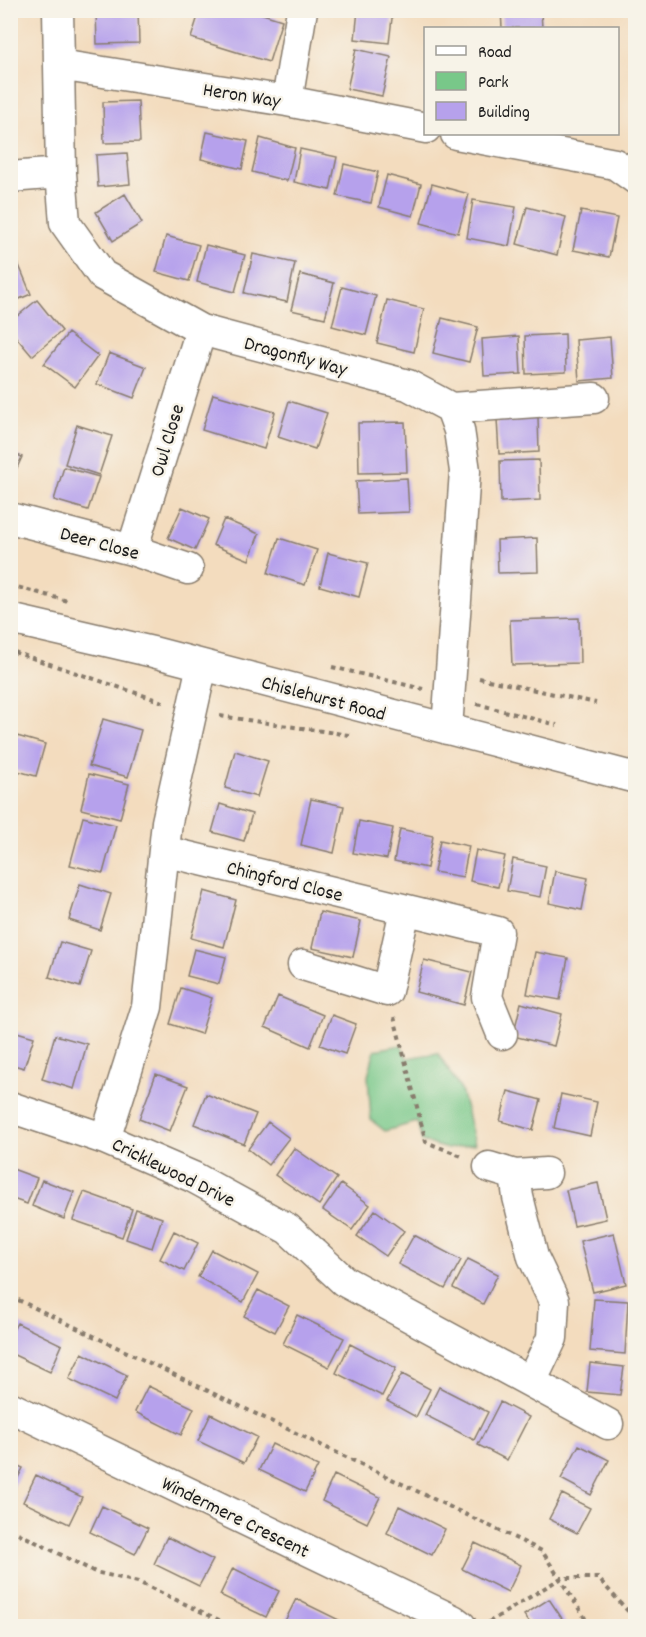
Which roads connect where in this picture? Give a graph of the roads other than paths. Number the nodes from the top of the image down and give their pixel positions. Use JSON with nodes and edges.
{"nodes":[{"id":1,"x":58,"y":10,"type":"edge"},
{"id":2,"x":302,"y":10,"type":"edge"},
{"id":3,"x":59,"y":64,"type":"junction"},
{"id":4,"x":287,"y":101,"type":"junction"},
{"id":5,"x":424,"y":128,"type":"edge"},
{"id":6,"x":461,"y":135,"type":"edge"},
{"id":7,"x":61,"y":173,"type":"junction"},
{"id":8,"x":10,"y":177,"type":"edge"},
{"id":9,"x":636,"y":179,"type":"edge"},
{"id":10,"x":201,"y":330,"type":"junction"},
{"id":11,"x":594,"y":398,"type":"dead end"},
{"id":12,"x":451,"y":408,"type":"junction"},
{"id":13,"x":10,"y":518,"type":"edge"},
{"id":14,"x":132,"y":550,"type":"junction"},
{"id":15,"x":188,"y":569,"type":"dead end"},
{"id":16,"x":10,"y":619,"type":"edge"},
{"id":17,"x":202,"y":665,"type":"junction"},
{"id":18,"x":447,"y":729,"type":"junction"},
{"id":19,"x":636,"y":778,"type":"edge"},
{"id":20,"x":164,"y":851,"type":"junction"},
{"id":21,"x":405,"y":910,"type":"junction"},
{"id":22,"x":303,"y":965,"type":"dead end"},
{"id":23,"x":502,"y":1034,"type":"dead end"},
{"id":24,"x":10,"y":1107,"type":"edge"},
{"id":25,"x":105,"y":1139,"type":"junction"},
{"id":26,"x":546,"y":1173,"type":"dead end"},
{"id":27,"x":531,"y":1382,"type":"junction"},
{"id":28,"x":10,"y":1407,"type":"edge"},
{"id":29,"x":608,"y":1424,"type":"dead end"},
{"id":30,"x":461,"y":1626,"type":"edge"}],
"edges":[{"from":1,"to":3,"type":"street","name":"Dragonfly Way"},
{"from":2,"to":4,"type":"street"},
{"from":3,"to":4,"type":"street","name":"Heron Way"},
{"from":3,"to":7,"type":"street","name":"Dragonfly Way"},
{"from":4,"to":5,"type":"street","name":"Heron Way"},
{"from":6,"to":9,"type":"street"},
{"from":7,"to":8,"type":"street"},
{"from":7,"to":10,"type":"street","name":"Dragonfly Way"},
{"from":10,"to":12,"type":"street","name":"Dragonfly Way"},
{"from":10,"to":14,"type":"street","name":"Owl Close"},
{"from":11,"to":12,"type":"street"},
{"from":12,"to":18,"type":"street"},
{"from":13,"to":14,"type":"street","name":"Deer Close"},
{"from":14,"to":15,"type":"street","name":"Deer Close"},
{"from":16,"to":17,"type":"street","name":"Chislehurst Road"},
{"from":17,"to":18,"type":"street","name":"Chislehurst Road"},
{"from":17,"to":20,"type":"street","name":"Cricklewood Drive"},
{"from":18,"to":19,"type":"street","name":"Chislehurst Road"},
{"from":20,"to":21,"type":"street","name":"Chingford Close"},
{"from":20,"to":25,"type":"street","name":"Cricklewood Drive"},
{"from":21,"to":22,"type":"street"},
{"from":21,"to":23,"type":"street","name":"Chingford Close"},
{"from":24,"to":25,"type":"street"},
{"from":25,"to":27,"type":"street","name":"Cricklewood Drive"},
{"from":26,"to":27,"type":"street"},
{"from":27,"to":29,"type":"street","name":"Cricklewood Drive"},
{"from":28,"to":30,"type":"street","name":"Windermere Crescent"}]}
